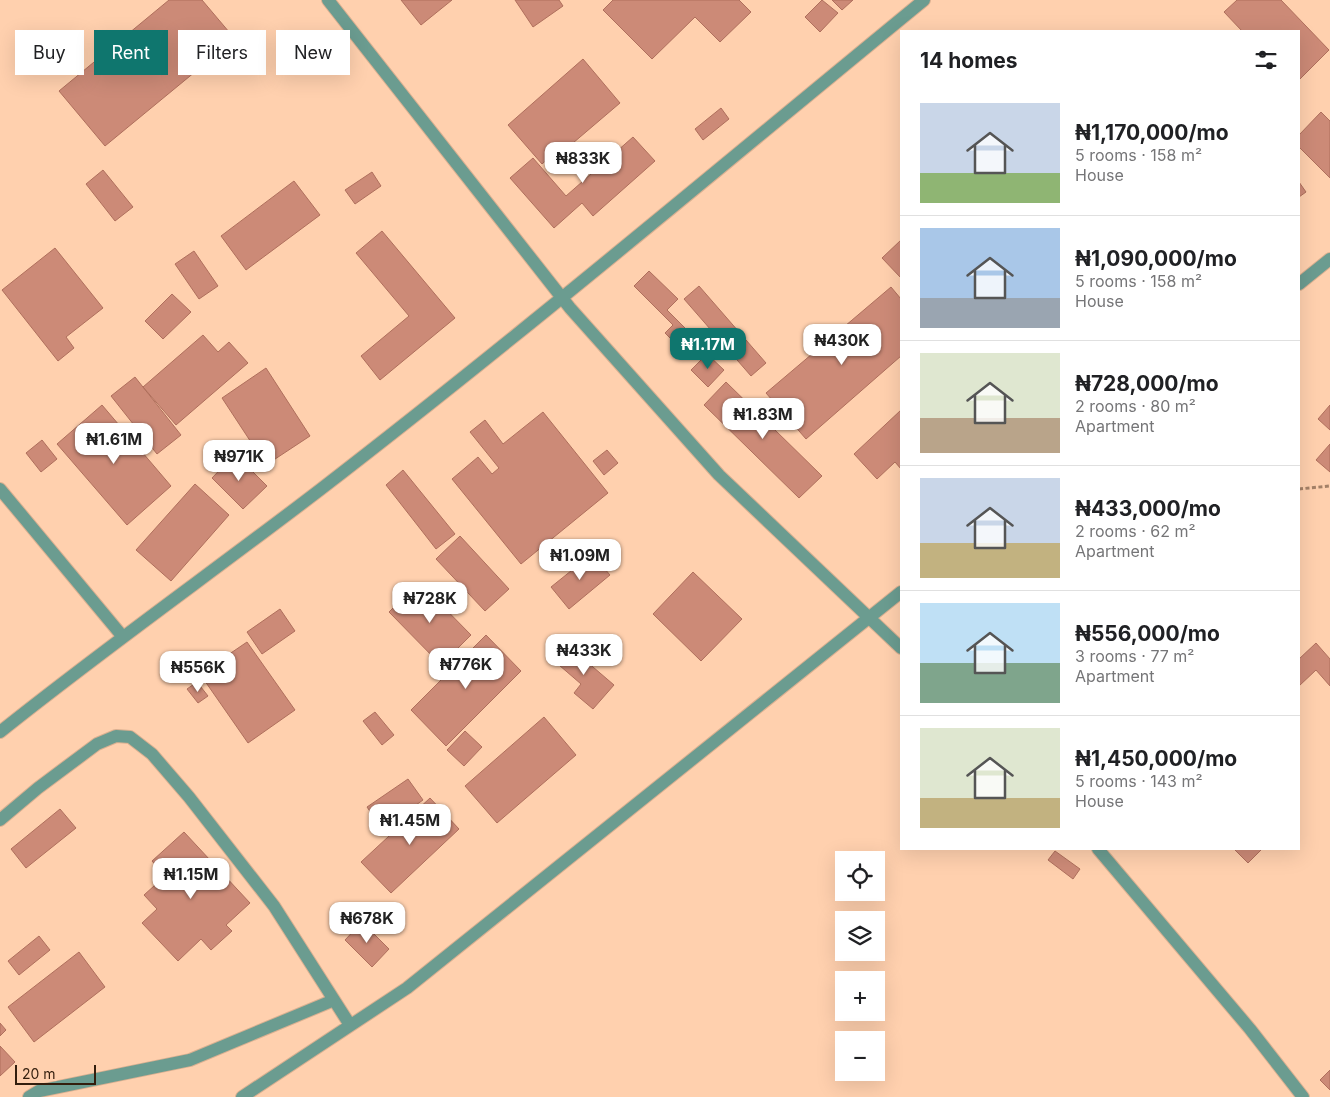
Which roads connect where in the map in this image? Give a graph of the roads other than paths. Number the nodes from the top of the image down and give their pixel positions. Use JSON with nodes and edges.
{"nodes":[{"id":1,"x":328,"y":0,"type":"edge"},
{"id":2,"x":924,"y":0,"type":"edge"},
{"id":3,"x":1330,"y":259,"type":"edge"},
{"id":4,"x":1300,"y":283,"type":"edge"},
{"id":5,"x":562,"y":298,"type":"junction"},
{"id":6,"x":0,"y":489,"type":"edge"},
{"id":7,"x":900,"y":593,"type":"edge"},
{"id":8,"x":868,"y":617,"type":"junction"},
{"id":9,"x":123,"y":637,"type":"junction"},
{"id":10,"x":900,"y":647,"type":"edge"},
{"id":11,"x":0,"y":732,"type":"edge"},
{"id":12,"x":0,"y":820,"type":"edge"},
{"id":13,"x":1099,"y":850,"type":"edge"},
{"id":14,"x":334,"y":1000,"type":"junction"},
{"id":15,"x":350,"y":1026,"type":"junction"},
{"id":16,"x":29,"y":1097,"type":"edge"},
{"id":17,"x":242,"y":1097,"type":"edge"},
{"id":18,"x":1303,"y":1097,"type":"edge"}],
"edges":[{"from":1,"to":5,"type":"street"},
{"from":2,"to":5,"type":"street"},
{"from":3,"to":4,"type":"street"},
{"from":5,"to":8,"type":"street"},
{"from":5,"to":9,"type":"street"},
{"from":6,"to":9,"type":"street"},
{"from":7,"to":8,"type":"street"},
{"from":8,"to":10,"type":"street"},
{"from":8,"to":15,"type":"street"},
{"from":9,"to":11,"type":"street"},
{"from":12,"to":14,"type":"street"},
{"from":13,"to":18,"type":"street"},
{"from":14,"to":15,"type":"street"},
{"from":14,"to":16,"type":"street"},
{"from":15,"to":17,"type":"street"}]}
